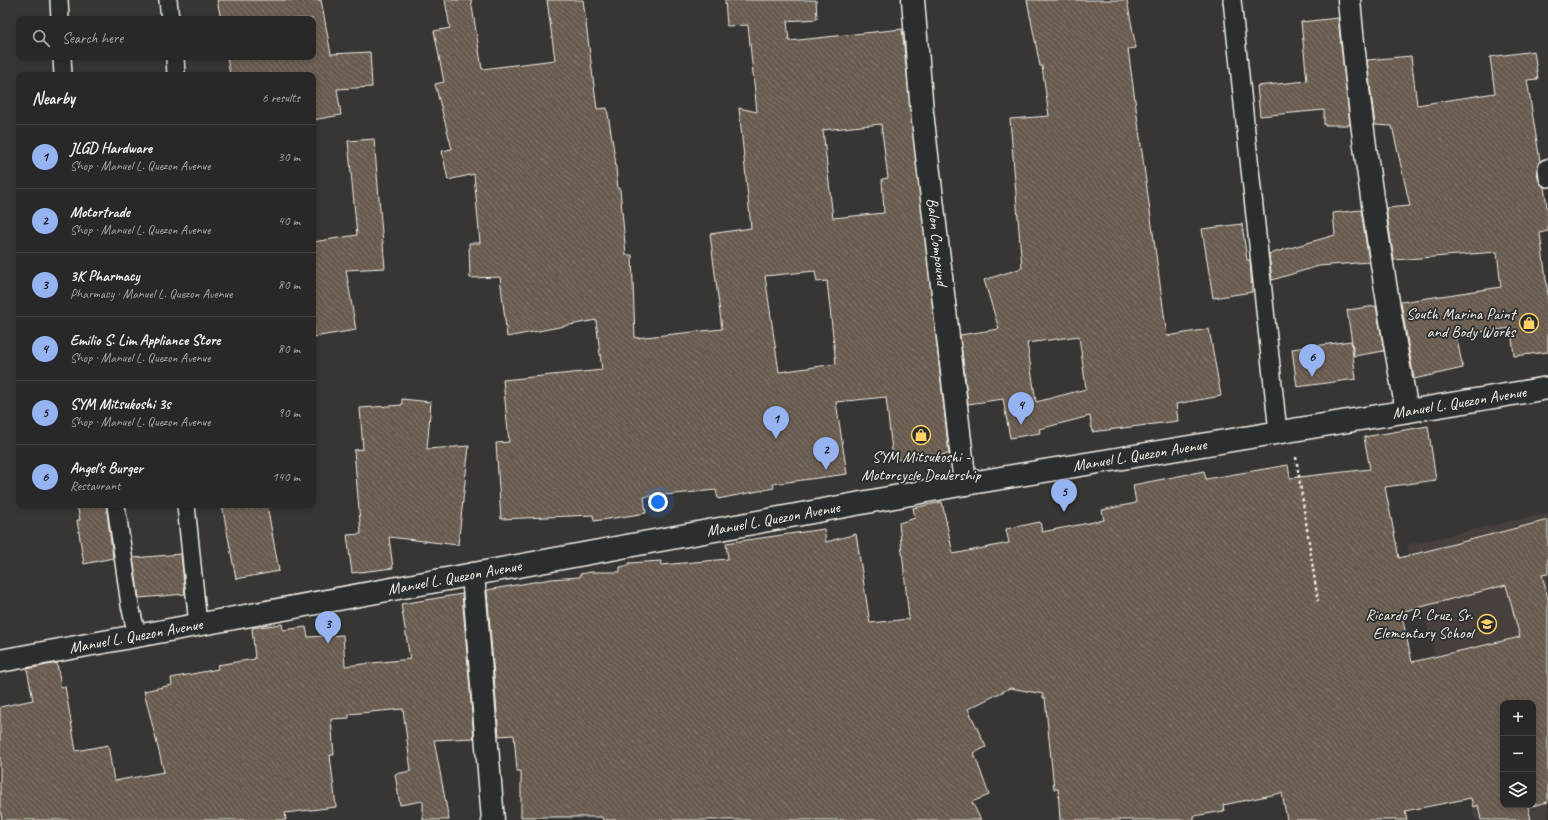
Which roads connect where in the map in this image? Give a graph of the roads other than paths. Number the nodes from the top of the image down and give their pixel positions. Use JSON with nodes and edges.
{"nodes":[{"id":1,"x":59,"y":0,"type":"edge"},
{"id":2,"x":168,"y":0,"type":"edge"},
{"id":3,"x":913,"y":0,"type":"edge"},
{"id":4,"x":1232,"y":0,"type":"edge"},
{"id":5,"x":1348,"y":0,"type":"edge"},
{"id":6,"x":60,"y":16,"type":"edge"},
{"id":7,"x":170,"y":16,"type":"edge"},
{"id":8,"x":62,"y":60,"type":"edge"},
{"id":9,"x":175,"y":60,"type":"edge"},
{"id":10,"x":63,"y":72,"type":"edge"},
{"id":11,"x":176,"y":72,"type":"edge"},
{"id":12,"x":1548,"y":388,"type":"edge"},
{"id":13,"x":1407,"y":411,"type":"junction"},
{"id":14,"x":1285,"y":431,"type":"junction"},
{"id":15,"x":965,"y":484,"type":"junction"},
{"id":16,"x":116,"y":508,"type":"edge"},
{"id":17,"x":186,"y":508,"type":"edge"},
{"id":18,"x":473,"y":574,"type":"junction"},
{"id":19,"x":198,"y":625,"type":"junction"},
{"id":20,"x":137,"y":636,"type":"junction"},
{"id":21,"x":0,"y":662,"type":"edge"},
{"id":22,"x":493,"y":820,"type":"edge"}],
"edges":[{"from":1,"to":6,"type":"lane"},
{"from":2,"to":7,"type":"lane"},
{"from":3,"to":15,"type":"main road","name":"Balon Compound"},
{"from":4,"to":14,"type":"lane"},
{"from":5,"to":13,"type":"main road"},
{"from":8,"to":10,"type":"lane"},
{"from":9,"to":11,"type":"lane"},
{"from":12,"to":13,"type":"main road","name":"Manuel L. Quezon Avenue"},
{"from":13,"to":14,"type":"main road","name":"Manuel L. Quezon Avenue"},
{"from":14,"to":15,"type":"main road","name":"Manuel L. Quezon Avenue"},
{"from":15,"to":18,"type":"main road","name":"Manuel L. Quezon Avenue"},
{"from":16,"to":20,"type":"lane"},
{"from":17,"to":19,"type":"lane"},
{"from":18,"to":19,"type":"main road","name":"Manuel L. Quezon Avenue"},
{"from":18,"to":22,"type":"main road"},
{"from":19,"to":20,"type":"main road","name":"Manuel L. Quezon Avenue"},
{"from":20,"to":21,"type":"main road","name":"Manuel L. Quezon Avenue"}]}
